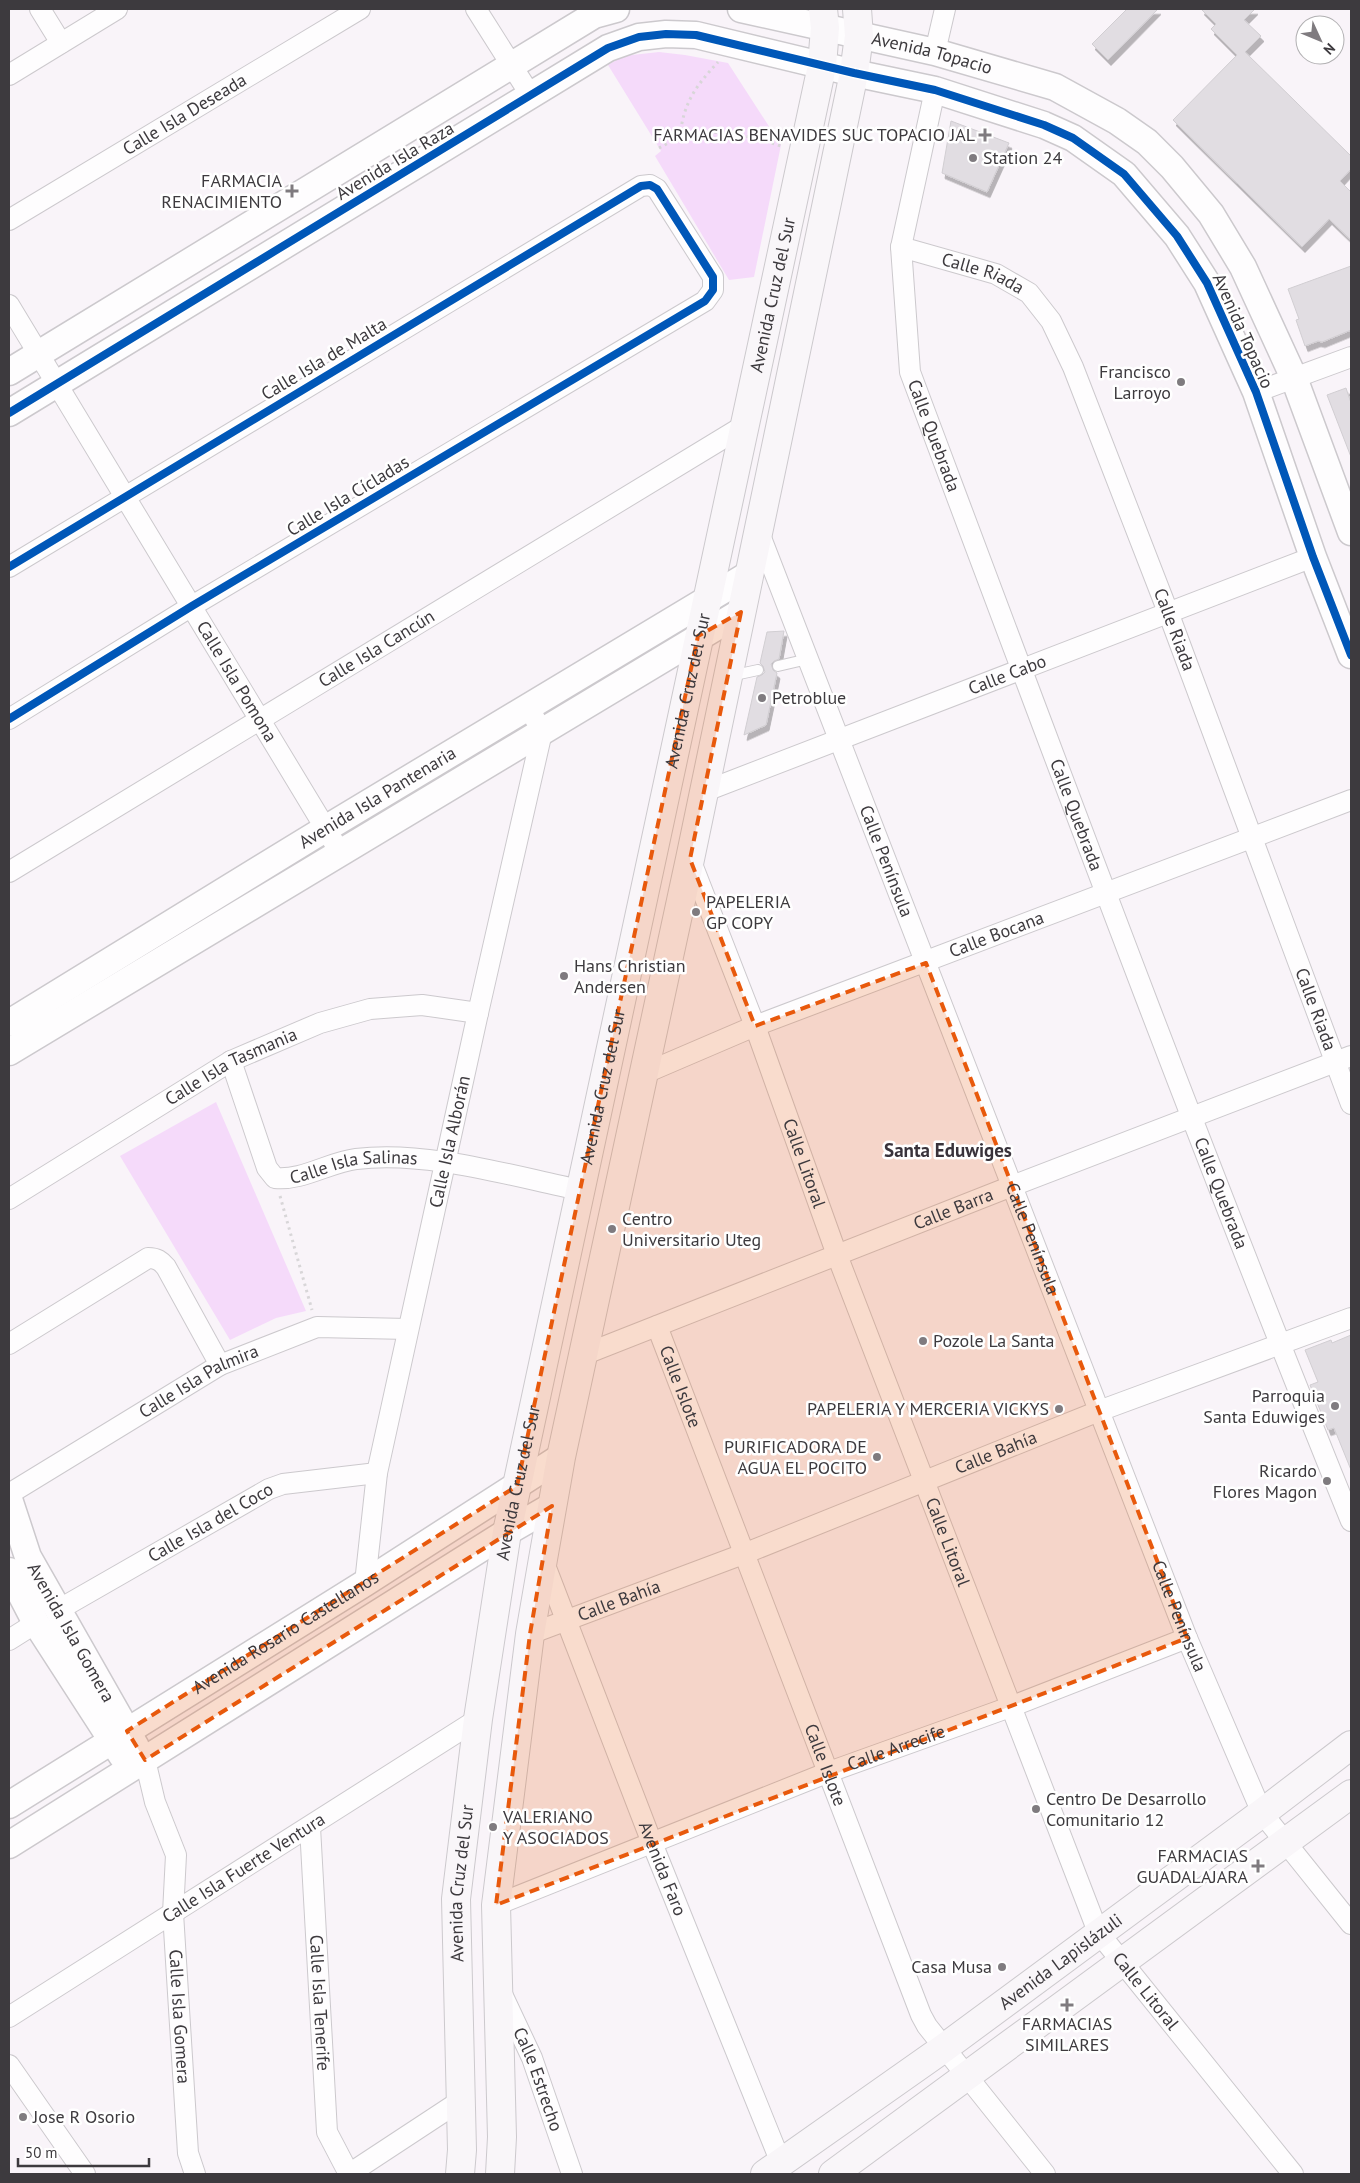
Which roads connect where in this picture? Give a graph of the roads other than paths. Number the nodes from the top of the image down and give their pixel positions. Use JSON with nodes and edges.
{"nodes":[{"id":1,"x":40,"y":9,"type":"edge"},
{"id":2,"x":117,"y":9,"type":"edge"},
{"id":3,"x":360,"y":9,"type":"edge"},
{"id":4,"x":476,"y":9,"type":"edge"},
{"id":5,"x":616,"y":9,"type":"edge"},
{"id":6,"x":746,"y":9,"type":"edge"},
{"id":7,"x":857,"y":9,"type":"edge"},
{"id":8,"x":945,"y":9,"type":"edge"},
{"id":9,"x":824,"y":18,"type":"edge"},
{"id":10,"x":858,"y":36,"type":"junction"},
{"id":11,"x":61,"y":43,"type":"junction"},
{"id":12,"x":934,"y":52,"type":"junction"},
{"id":13,"x":511,"y":66,"type":"junction"},
{"id":14,"x":822,"y":66,"type":"junction"},
{"id":15,"x":854,"y":73,"type":"junction"},
{"id":16,"x":9,"y":75,"type":"edge"},
{"id":17,"x":935,"y":90,"type":"junction"},
{"id":18,"x":531,"y":96,"type":"junction"},
{"id":19,"x":656,"y":189,"type":"joint"},
{"id":20,"x":9,"y":220,"type":"edge"},
{"id":21,"x":901,"y":247,"type":"junction"},
{"id":22,"x":9,"y":305,"type":"edge"},
{"id":23,"x":39,"y":354,"type":"junction"},
{"id":24,"x":1351,"y":357,"type":"edge"},
{"id":25,"x":9,"y":372,"type":"edge"},
{"id":26,"x":1294,"y":378,"type":"junction"},
{"id":27,"x":57,"y":384,"type":"junction"},
{"id":28,"x":1256,"y":392,"type":"junction"},
{"id":29,"x":9,"y":413,"type":"edge"},
{"id":30,"x":744,"y":425,"type":"junction"},
{"id":31,"x":126,"y":496,"type":"junction"},
{"id":32,"x":758,"y":530,"type":"junction"},
{"id":33,"x":1351,"y":532,"type":"edge"},
{"id":34,"x":1313,"y":558,"type":"junction"},
{"id":35,"x":9,"y":568,"type":"edge"},
{"id":36,"x":748,"y":575,"type":"junction"},
{"id":37,"x":706,"y":600,"type":"junction"},
{"id":38,"x":192,"y":606,"type":"junction"},
{"id":39,"x":742,"y":612,"type":"junction"},
{"id":40,"x":1168,"y":612,"type":"junction"},
{"id":41,"x":698,"y":636,"type":"junction"},
{"id":42,"x":1351,"y":655,"type":"edge"},
{"id":43,"x":808,"y":659,"type":"junction"},
{"id":44,"x":778,"y":666,"type":"dead end"},
{"id":45,"x":758,"y":670,"type":"dead end"},
{"id":46,"x":1022,"y":671,"type":"junction"},
{"id":47,"x":728,"y":677,"type":"junction"},
{"id":48,"x":528,"y":706,"type":"junction"},
{"id":49,"x":9,"y":720,"type":"edge"},
{"id":50,"x":260,"y":720,"type":"junction"},
{"id":51,"x":542,"y":732,"type":"junction"},
{"id":52,"x":839,"y":738,"type":"junction"},
{"id":53,"x":703,"y":792,"type":"junction"},
{"id":54,"x":1351,"y":800,"type":"edge"},
{"id":55,"x":325,"y":828,"type":"junction"},
{"id":56,"x":1251,"y":838,"type":"junction"},
{"id":57,"x":341,"y":854,"type":"junction"},
{"id":58,"x":690,"y":859,"type":"junction"},
{"id":59,"x":9,"y":872,"type":"edge"},
{"id":60,"x":1107,"y":894,"type":"junction"},
{"id":61,"x":926,"y":963,"type":"junction"},
{"id":62,"x":478,"y":1013,"type":"junction"},
{"id":63,"x":9,"y":1023,"type":"edge"},
{"id":64,"x":755,"y":1026,"type":"junction"},
{"id":65,"x":9,"y":1052,"type":"edge"},
{"id":66,"x":1343,"y":1059,"type":"edge"},
{"id":67,"x":230,"y":1061,"type":"junction"},
{"id":68,"x":643,"y":1074,"type":"junction"},
{"id":69,"x":1351,"y":1104,"type":"edge"},
{"id":70,"x":1192,"y":1117,"type":"junction"},
{"id":71,"x":446,"y":1162,"type":"junction"},
{"id":72,"x":1012,"y":1186,"type":"junction"},
{"id":73,"x":580,"y":1190,"type":"junction"},
{"id":74,"x":9,"y":1199,"type":"edge"},
{"id":75,"x":837,"y":1255,"type":"junction"},
{"id":76,"x":1351,"y":1318,"type":"edge"},
{"id":77,"x":657,"y":1326,"type":"junction"},
{"id":78,"x":408,"y":1329,"type":"junction"},
{"id":79,"x":9,"y":1344,"type":"edge"},
{"id":80,"x":1280,"y":1345,"type":"junction"},
{"id":81,"x":583,"y":1355,"type":"junction"},
{"id":82,"x":220,"y":1365,"type":"junction"},
{"id":83,"x":1099,"y":1411,"type":"junction"},
{"id":84,"x":561,"y":1457,"type":"junction"},
{"id":85,"x":377,"y":1473,"type":"junction"},
{"id":86,"x":924,"y":1483,"type":"junction"},
{"id":87,"x":517,"y":1486,"type":"junction"},
{"id":88,"x":9,"y":1494,"type":"edge"},
{"id":89,"x":9,"y":1499,"type":"edge"},
{"id":90,"x":552,"y":1506,"type":"junction"},
{"id":91,"x":1351,"y":1521,"type":"edge"},
{"id":92,"x":507,"y":1532,"type":"junction"},
{"id":93,"x":746,"y":1553,"type":"junction"},
{"id":94,"x":543,"y":1560,"type":"junction"},
{"id":95,"x":15,"y":1564,"type":"edge"},
{"id":96,"x":364,"y":1583,"type":"junction"},
{"id":97,"x":47,"y":1616,"type":"junction"},
{"id":98,"x":565,"y":1620,"type":"junction"},
{"id":99,"x":530,"y":1634,"type":"junction"},
{"id":100,"x":1187,"y":1638,"type":"junction"},
{"id":101,"x":9,"y":1640,"type":"edge"},
{"id":102,"x":1010,"y":1708,"type":"junction"},
{"id":103,"x":478,"y":1719,"type":"junction"},
{"id":104,"x":119,"y":1736,"type":"junction"},
{"id":105,"x":1351,"y":1745,"type":"edge"},
{"id":106,"x":138,"y":1764,"type":"junction"},
{"id":107,"x":829,"y":1772,"type":"junction"},
{"id":108,"x":1351,"y":1794,"type":"edge"},
{"id":109,"x":9,"y":1805,"type":"edge"},
{"id":110,"x":1262,"y":1813,"type":"junction"},
{"id":111,"x":310,"y":1827,"type":"junction"},
{"id":112,"x":1286,"y":1842,"type":"junction"},
{"id":113,"x":652,"y":1843,"type":"junction"},
{"id":114,"x":9,"y":1845,"type":"edge"},
{"id":115,"x":496,"y":1906,"type":"junction"},
{"id":116,"x":174,"y":1913,"type":"junction"},
{"id":117,"x":1351,"y":1924,"type":"edge"},
{"id":118,"x":1098,"y":1932,"type":"junction"},
{"id":119,"x":1121,"y":1963,"type":"junction"},
{"id":120,"x":498,"y":1986,"type":"junction"},
{"id":121,"x":9,"y":2017,"type":"edge"},
{"id":122,"x":944,"y":2048,"type":"junction"},
{"id":123,"x":9,"y":2065,"type":"edge"},
{"id":124,"x":967,"y":2076,"type":"junction"},
{"id":125,"x":460,"y":2101,"type":"junction"},
{"id":126,"x":778,"y":2171,"type":"edge"},
{"id":127,"x":85,"y":2174,"type":"edge"},
{"id":128,"x":195,"y":2174,"type":"edge"},
{"id":129,"x":349,"y":2174,"type":"edge"},
{"id":130,"x":460,"y":2174,"type":"edge"},
{"id":131,"x":500,"y":2174,"type":"edge"},
{"id":132,"x":572,"y":2174,"type":"edge"},
{"id":133,"x":833,"y":2174,"type":"edge"},
{"id":134,"x":1045,"y":2174,"type":"edge"},
{"id":135,"x":1293,"y":2174,"type":"edge"}],
"edges":[{"from":1,"to":11,"type":"street"},
{"from":2,"to":11,"type":"street"},
{"from":3,"to":20,"type":"street","name":"Calle Isla Deseada"},
{"from":4,"to":13,"type":"street"},
{"from":5,"to":13,"type":"street","name":"Avenida Isla Raza"},
{"from":6,"to":9,"type":"street"},
{"from":7,"to":10,"type":"main road","name":"Avenida Cruz del Sur"},
{"from":8,"to":12,"type":"street"},
{"from":9,"to":10,"type":"street","name":"Avenida Topacio"},
{"from":9,"to":14,"type":"main road","name":"Avenida Cruz del Sur"},
{"from":10,"to":12,"type":"street","name":"Avenida Topacio"},
{"from":10,"to":15,"type":"main road","name":"Avenida Cruz del Sur"},
{"from":11,"to":16,"type":"street"},
{"from":12,"to":26,"type":"street","name":"Avenida Topacio"},
{"from":13,"to":18,"type":"street"},
{"from":13,"to":23,"type":"street","name":"Avenida Isla Raza"},
{"from":14,"to":15,"type":"street","name":"Avenida Topacio"},
{"from":14,"to":18,"type":"street","name":"Avenida Isla Raza"},
{"from":14,"to":30,"type":"main road","name":"Avenida Cruz del Sur"},
{"from":15,"to":17,"type":"street","name":"Avenida Topacio"},
{"from":15,"to":32,"type":"main road","name":"Avenida Cruz del Sur"},
{"from":17,"to":21,"type":"street","name":"Calle Quebrada"},
{"from":17,"to":28,"type":"street","name":"Avenida Topacio"},
{"from":18,"to":27,"type":"street","name":"Avenida Isla Raza"},
{"from":19,"to":31,"type":"street","name":"Calle Isla de Malta"},
{"from":19,"to":38,"type":"street","name":"Calle Isla Cícladas"},
{"from":21,"to":40,"type":"street","name":"Calle Riada"},
{"from":21,"to":46,"type":"street","name":"Calle Quebrada"},
{"from":22,"to":23,"type":"street","name":"Calle Isla Pomona"},
{"from":23,"to":25,"type":"street","name":"Avenida Isla Raza"},
{"from":23,"to":27,"type":"street","name":"Calle Isla Pomona"},
{"from":24,"to":26,"type":"street"},
{"from":26,"to":28,"type":"street"},
{"from":26,"to":33,"type":"street","name":"Avenida Topacio"},
{"from":27,"to":29,"type":"street","name":"Avenida Isla Raza"},
{"from":27,"to":31,"type":"street","name":"Calle Isla Pomona"},
{"from":28,"to":34,"type":"street","name":"Avenida Topacio"},
{"from":30,"to":37,"type":"main road","name":"Avenida Cruz del Sur"},
{"from":30,"to":50,"type":"street","name":"Calle Isla Cancún"},
{"from":31,"to":35,"type":"street","name":"Calle Isla de Malta"},
{"from":31,"to":38,"type":"street","name":"Calle Isla Pomona"},
{"from":32,"to":36,"type":"main road","name":"Avenida Cruz del Sur"},
{"from":32,"to":43,"type":"street","name":"Calle Península"},
{"from":34,"to":40,"type":"street","name":"Calle Cabo"},
{"from":34,"to":42,"type":"street","name":"Avenida Topacio"},
{"from":36,"to":37,"type":"street","name":"Avenida Isla Pantenaria"},
{"from":36,"to":39,"type":"main road","name":"Avenida Cruz del Sur"},
{"from":37,"to":41,"type":"main road","name":"Avenida Cruz del Sur"},
{"from":37,"to":48,"type":"street","name":"Avenida Isla Pantenaria"},
{"from":38,"to":49,"type":"street","name":"Calle Isla Cícladas"},
{"from":38,"to":50,"type":"street","name":"Calle Isla Pomona"},
{"from":39,"to":41,"type":"street","name":"Avenida Isla Pantenaria"},
{"from":39,"to":47,"type":"main road","name":"Avenida Cruz del Sur"},
{"from":40,"to":46,"type":"street","name":"Calle Cabo"},
{"from":40,"to":56,"type":"street","name":"Calle Riada"},
{"from":41,"to":51,"type":"street","name":"Avenida Isla Pantenaria"},
{"from":41,"to":73,"type":"main road","name":"Avenida Cruz del Sur"},
{"from":43,"to":44,"type":"lane"},
{"from":43,"to":52,"type":"street","name":"Calle Península"},
{"from":45,"to":47,"type":"lane"},
{"from":46,"to":52,"type":"street","name":"Calle Cabo"},
{"from":46,"to":60,"type":"street","name":"Calle Quebrada"},
{"from":47,"to":53,"type":"main road","name":"Avenida Cruz del Sur"},
{"from":48,"to":51,"type":"street"},
{"from":48,"to":55,"type":"street","name":"Avenida Isla Pantenaria"},
{"from":50,"to":55,"type":"street","name":"Calle Isla Pomona"},
{"from":50,"to":59,"type":"street","name":"Calle Isla Cancún"},
{"from":51,"to":57,"type":"street","name":"Avenida Isla Pantenaria"},
{"from":51,"to":62,"type":"street","name":"Calle Isla Alborán"},
{"from":52,"to":53,"type":"street","name":"Calle Cabo"},
{"from":52,"to":61,"type":"street","name":"Calle Península"},
{"from":53,"to":58,"type":"main road","name":"Avenida Cruz del Sur"},
{"from":54,"to":56,"type":"street","name":"Calle Bocana"},
{"from":55,"to":57,"type":"street","name":"Calle Isla Pomona"},
{"from":55,"to":63,"type":"street","name":"Avenida Isla Pantenaria"},
{"from":56,"to":60,"type":"street","name":"Calle Bocana"},
{"from":56,"to":66,"type":"street","name":"Calle Riada"},
{"from":57,"to":65,"type":"street","name":"Avenida Isla Pantenaria"},
{"from":58,"to":64,"type":"street","name":"Calle Litoral"},
{"from":58,"to":68,"type":"main road","name":"Avenida Cruz del Sur"},
{"from":60,"to":61,"type":"street","name":"Calle Bocana"},
{"from":60,"to":70,"type":"street","name":"Calle Quebrada"},
{"from":61,"to":64,"type":"street","name":"Calle Bocana"},
{"from":61,"to":72,"type":"street","name":"Calle Península"},
{"from":62,"to":67,"type":"street","name":"Calle Isla Tasmania"},
{"from":62,"to":71,"type":"street","name":"Calle Isla Alborán"},
{"from":64,"to":68,"type":"street","name":"Calle Bocana"},
{"from":64,"to":75,"type":"street","name":"Calle Litoral"},
{"from":66,"to":69,"type":"street","name":"Calle Riada"},
{"from":66,"to":70,"type":"street","name":"Calle Barra"},
{"from":67,"to":71,"type":"street","name":"Calle Isla Salinas"},
{"from":67,"to":74,"type":"street","name":"Calle Isla Tasmania"},
{"from":68,"to":81,"type":"main road","name":"Avenida Cruz del Sur"},
{"from":70,"to":72,"type":"street","name":"Calle Barra"},
{"from":70,"to":80,"type":"street","name":"Calle Quebrada"},
{"from":71,"to":73,"type":"street","name":"Calle Isla Salinas"},
{"from":71,"to":78,"type":"street","name":"Calle Isla Alborán"},
{"from":72,"to":75,"type":"street","name":"Calle Barra"},
{"from":72,"to":83,"type":"street","name":"Calle Península"},
{"from":73,"to":87,"type":"main road","name":"Avenida Cruz del Sur"},
{"from":75,"to":77,"type":"street","name":"Calle Barra"},
{"from":75,"to":86,"type":"street","name":"Calle Litoral"},
{"from":76,"to":80,"type":"street","name":"Calle Bahía"},
{"from":77,"to":81,"type":"street","name":"Calle Barra"},
{"from":77,"to":93,"type":"street","name":"Calle Islote"},
{"from":78,"to":82,"type":"street","name":"Calle Isla Palmira"},
{"from":78,"to":85,"type":"street","name":"Calle Isla Alborán"},
{"from":79,"to":82,"type":"street"},
{"from":80,"to":83,"type":"street","name":"Calle Bahía"},
{"from":80,"to":91,"type":"street","name":"Calle Quebrada"},
{"from":81,"to":84,"type":"main road","name":"Avenida Cruz del Sur"},
{"from":82,"to":88,"type":"street","name":"Calle Isla Palmira"},
{"from":83,"to":86,"type":"street","name":"Calle Bahía"},
{"from":83,"to":100,"type":"street","name":"Calle Península"},
{"from":84,"to":87,"type":"street","name":"Avenida Rosario Castellanos"},
{"from":84,"to":90,"type":"main road","name":"Avenida Cruz del Sur"},
{"from":85,"to":96,"type":"street","name":"Calle Isla Alborán"},
{"from":85,"to":97,"type":"street","name":"Calle Isla del Coco"},
{"from":86,"to":93,"type":"street","name":"Calle Bahía"},
{"from":86,"to":102,"type":"street","name":"Calle Litoral"},
{"from":87,"to":92,"type":"main road","name":"Avenida Cruz del Sur"},
{"from":87,"to":96,"type":"street","name":"Avenida Rosario Castellanos"},
{"from":89,"to":95,"type":"street","name":"Avenida Isla Gomera"},
{"from":90,"to":92,"type":"street","name":"Avenida Rosario Castellanos"},
{"from":90,"to":94,"type":"main road","name":"Avenida Cruz del Sur"},
{"from":92,"to":103,"type":"main road","name":"Avenida Cruz del Sur"},
{"from":92,"to":106,"type":"street","name":"Avenida Rosario Castellanos"},
{"from":93,"to":98,"type":"street","name":"Calle Bahía"},
{"from":93,"to":107,"type":"street","name":"Calle Islote"},
{"from":94,"to":98,"type":"street","name":"Avenida Faro"},
{"from":94,"to":99,"type":"main road","name":"Avenida Cruz del Sur"},
{"from":95,"to":97,"type":"street","name":"Avenida Isla Gomera"},
{"from":96,"to":104,"type":"street","name":"Avenida Rosario Castellanos"},
{"from":97,"to":101,"type":"street","name":"Calle Isla del Coco"},
{"from":97,"to":104,"type":"street","name":"Avenida Isla Gomera"},
{"from":98,"to":99,"type":"street","name":"Calle Bahía"},
{"from":98,"to":113,"type":"street","name":"Avenida Faro"},
{"from":99,"to":115,"type":"main road","name":"Avenida Cruz del Sur"},
{"from":100,"to":102,"type":"street","name":"Calle Arrecife"},
{"from":100,"to":110,"type":"street","name":"Calle Península"},
{"from":102,"to":107,"type":"street","name":"Calle Arrecife"},
{"from":102,"to":118,"type":"street","name":"Calle Litoral"},
{"from":103,"to":111,"type":"street","name":"Calle Isla Fuerte Ventura"},
{"from":103,"to":125,"type":"main road","name":"Avenida Cruz del Sur"},
{"from":104,"to":106,"type":"street","name":"Avenida Isla Gomera"},
{"from":104,"to":109,"type":"street","name":"Avenida Rosario Castellanos"},
{"from":105,"to":110,"type":"main road","name":"Avenida Lapislázuli"},
{"from":106,"to":114,"type":"street","name":"Avenida Rosario Castellanos"},
{"from":106,"to":116,"type":"street","name":"Calle Isla Gomera"},
{"from":107,"to":113,"type":"street","name":"Calle Arrecife"},
{"from":107,"to":122,"type":"street","name":"Calle Islote"},
{"from":108,"to":112,"type":"main road"},
{"from":110,"to":112,"type":"street","name":"Calle Península"},
{"from":110,"to":118,"type":"main road","name":"Avenida Lapislázuli"},
{"from":111,"to":116,"type":"street","name":"Calle Isla Fuerte Ventura"},
{"from":111,"to":129,"type":"street","name":"Calle Isla Tenerife"},
{"from":112,"to":117,"type":"street","name":"Calle Península"},
{"from":112,"to":119,"type":"main road"},
{"from":113,"to":115,"type":"street","name":"Calle Arrecife"},
{"from":113,"to":126,"type":"street","name":"Avenida Faro"},
{"from":115,"to":120,"type":"main road","name":"Avenida Cruz del Sur"},
{"from":116,"to":121,"type":"street","name":"Calle Isla Fuerte Ventura"},
{"from":116,"to":128,"type":"street","name":"Calle Isla Gomera"},
{"from":118,"to":119,"type":"street","name":"Calle Litoral"},
{"from":118,"to":122,"type":"main road","name":"Avenida Lapislázuli"},
{"from":119,"to":124,"type":"main road"},
{"from":119,"to":135,"type":"street","name":"Calle Litoral"},
{"from":120,"to":131,"type":"main road","name":"Avenida Cruz del Sur"},
{"from":120,"to":132,"type":"street","name":"Calle Estrecho"},
{"from":122,"to":124,"type":"street","name":"Calle Islote"},
{"from":122,"to":126,"type":"main road","name":"Avenida Lapislázuli"},
{"from":123,"to":127,"type":"street"},
{"from":124,"to":133,"type":"main road"},
{"from":124,"to":134,"type":"street","name":"Calle Islote"},
{"from":125,"to":129,"type":"street"},
{"from":125,"to":130,"type":"main road","name":"Avenida Cruz del Sur"}]}
